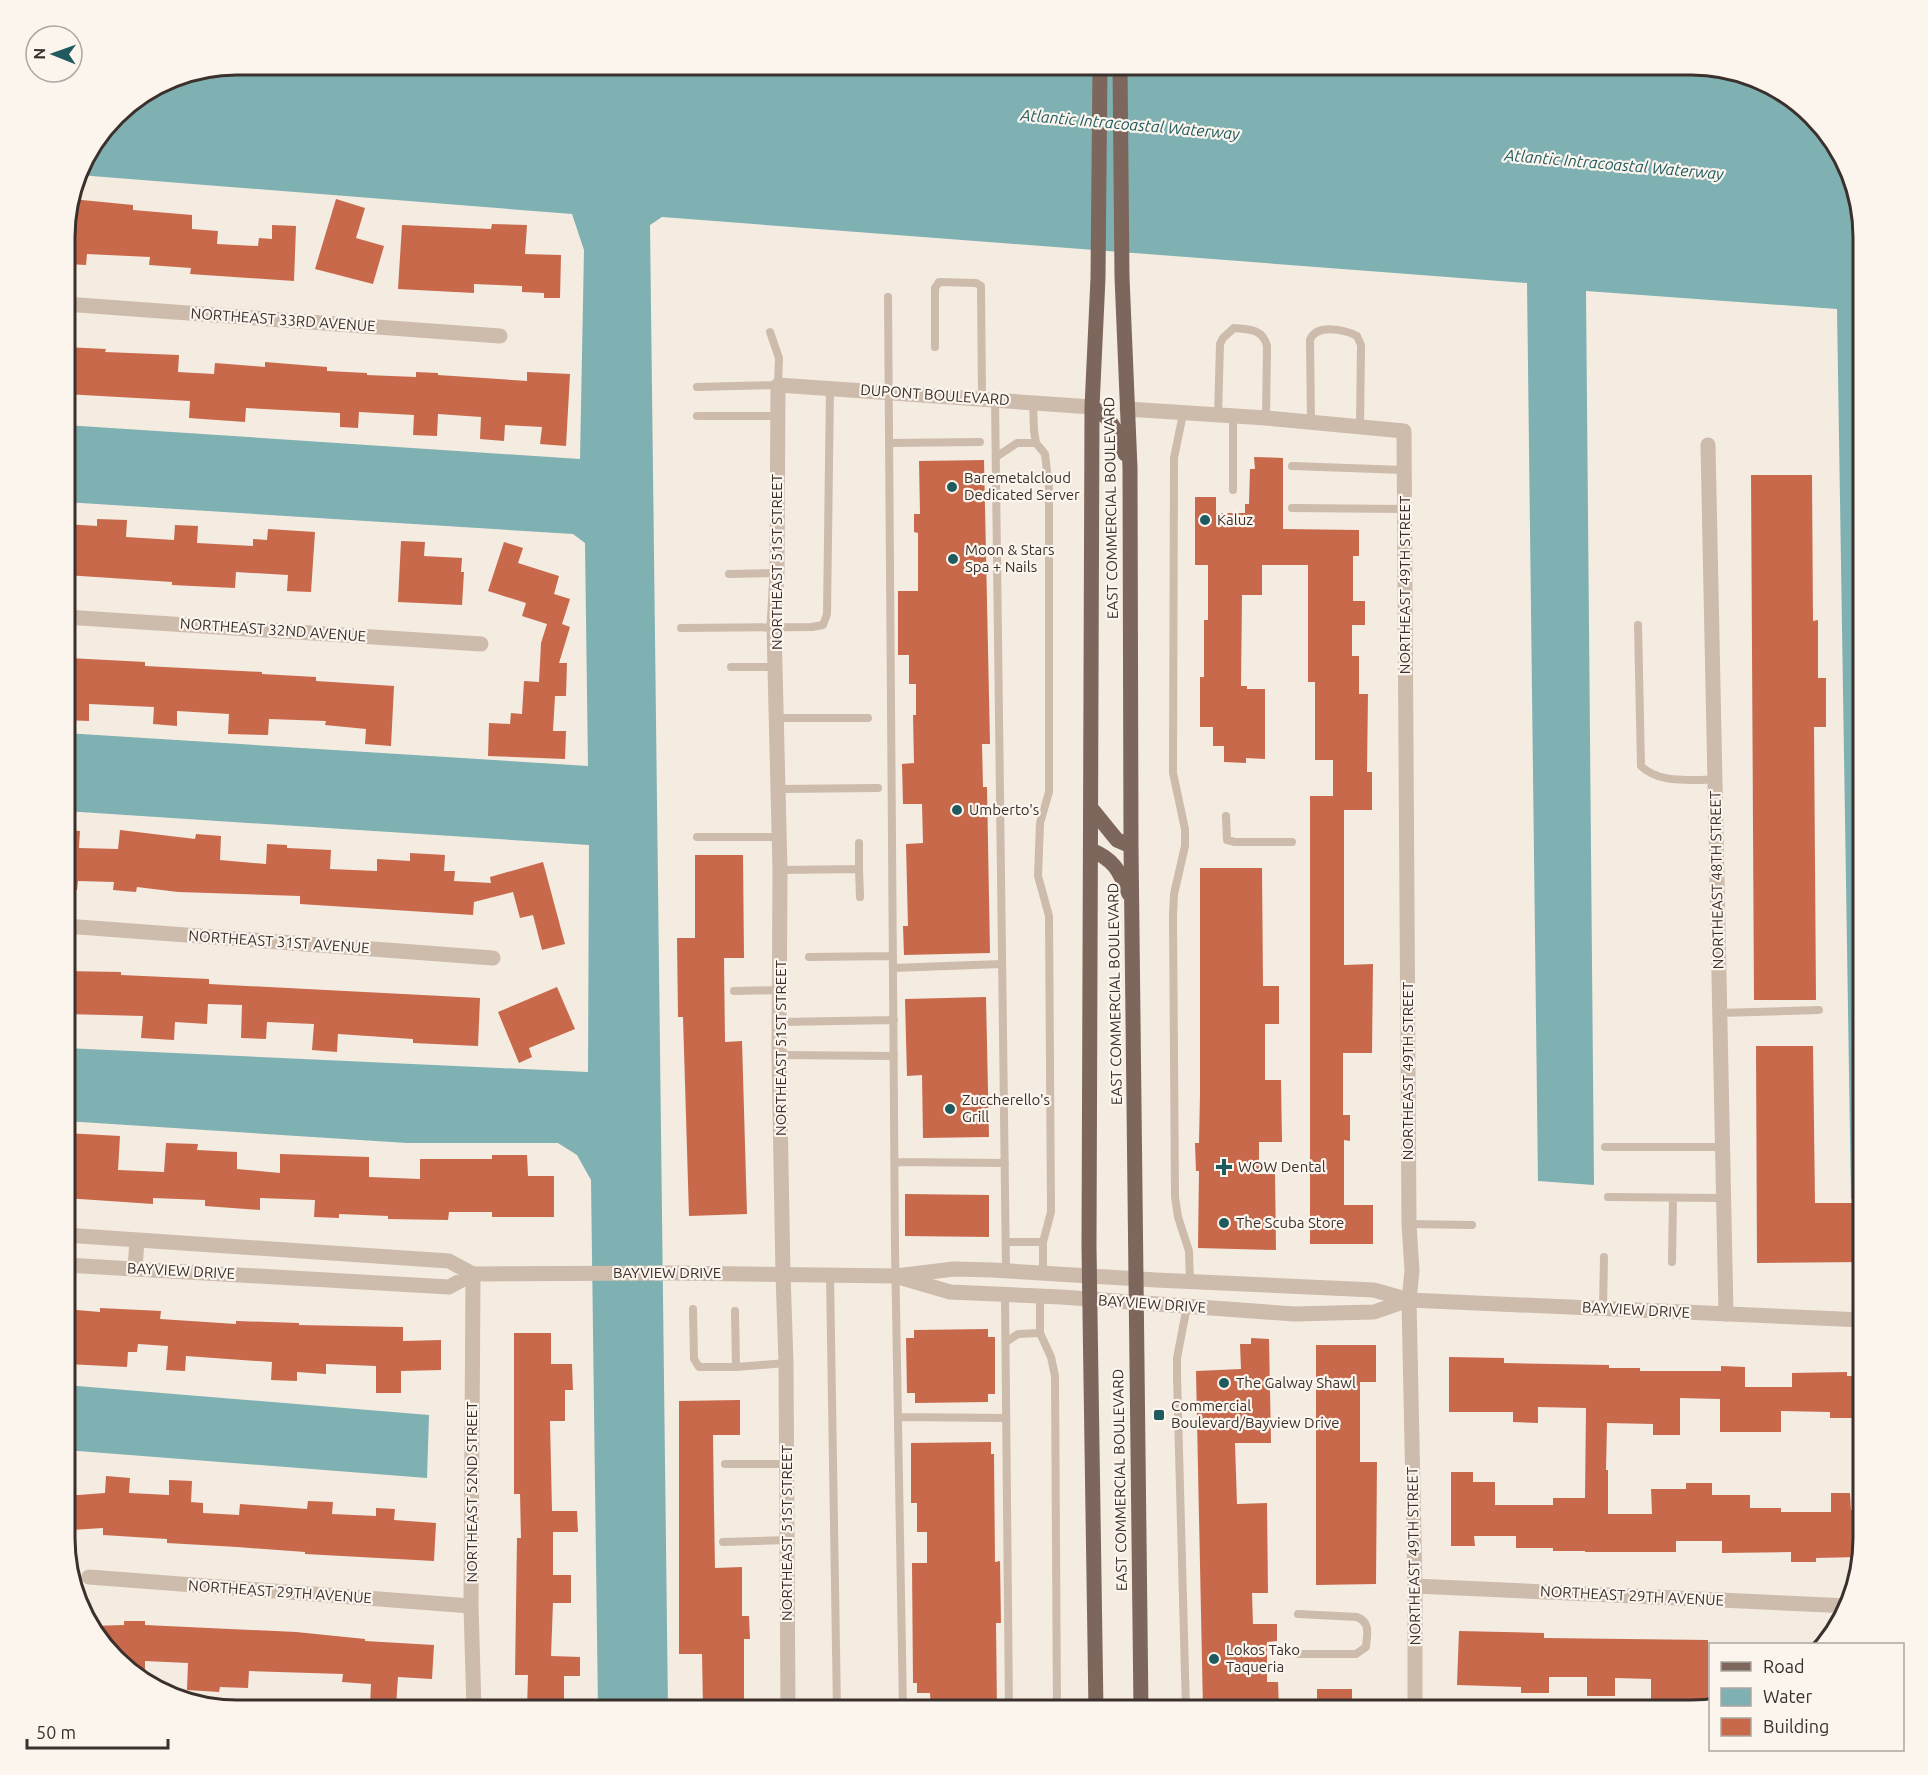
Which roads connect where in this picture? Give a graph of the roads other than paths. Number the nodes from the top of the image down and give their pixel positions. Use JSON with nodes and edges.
{"nodes":[{"id":1,"x":1100,"y":75,"type":"edge"},
{"id":2,"x":1120,"y":75,"type":"edge"},
{"id":3,"x":888,"y":297,"type":"dead end"},
{"id":4,"x":75,"y":305,"type":"edge"},
{"id":5,"x":770,"y":332,"type":"dead end"},
{"id":6,"x":500,"y":336,"type":"dead end"},
{"id":7,"x":935,"y":347,"type":"dead end"},
{"id":8,"x":778,"y":385,"type":"junction"},
{"id":9,"x":697,"y":387,"type":"dead end"},
{"id":10,"x":830,"y":388,"type":"junction"},
{"id":11,"x":889,"y":392,"type":"junction"},
{"id":12,"x":988,"y":399,"type":"junction"},
{"id":13,"x":1033,"y":402,"type":"junction"},
{"id":14,"x":1092,"y":407,"type":"junction"},
{"id":15,"x":1127,"y":410,"type":"junction"},
{"id":16,"x":1183,"y":414,"type":"junction"},
{"id":17,"x":697,"y":416,"type":"dead end"},
{"id":18,"x":777,"y":416,"type":"junction"},
{"id":19,"x":1225,"y":416,"type":"junction"},
{"id":20,"x":1266,"y":418,"type":"junction"},
{"id":21,"x":1311,"y":422,"type":"junction"},
{"id":22,"x":1360,"y":427,"type":"junction"},
{"id":23,"x":980,"y":442,"type":"dead end"},
{"id":24,"x":889,"y":443,"type":"junction"},
{"id":25,"x":1036,"y":443,"type":"junction"},
{"id":26,"x":1708,"y":445,"type":"dead end"},
{"id":27,"x":996,"y":457,"type":"junction"},
{"id":28,"x":1292,"y":466,"type":"dead end"},
{"id":29,"x":1130,"y":468,"type":"junction"},
{"id":30,"x":1404,"y":470,"type":"junction"},
{"id":31,"x":1233,"y":490,"type":"dead end"},
{"id":32,"x":1292,"y":507,"type":"dead end"},
{"id":33,"x":1404,"y":509,"type":"junction"},
{"id":34,"x":777,"y":573,"type":"junction"},
{"id":35,"x":729,"y":574,"type":"dead end"},
{"id":36,"x":75,"y":618,"type":"edge"},
{"id":37,"x":1638,"y":625,"type":"dead end"},
{"id":38,"x":774,"y":627,"type":"junction"},
{"id":39,"x":681,"y":628,"type":"dead end"},
{"id":40,"x":481,"y":644,"type":"dead end"},
{"id":41,"x":776,"y":667,"type":"junction"},
{"id":42,"x":731,"y":668,"type":"dead end"},
{"id":43,"x":776,"y":718,"type":"junction"},
{"id":44,"x":868,"y":718,"type":"dead end"},
{"id":45,"x":1715,"y":780,"type":"junction"},
{"id":46,"x":878,"y":788,"type":"dead end"},
{"id":47,"x":778,"y":789,"type":"junction"},
{"id":48,"x":1091,"y":808,"type":"junction"},
{"id":49,"x":1226,"y":816,"type":"dead end"},
{"id":50,"x":697,"y":837,"type":"dead end"},
{"id":51,"x":778,"y":837,"type":"junction"},
{"id":52,"x":1292,"y":842,"type":"dead end"},
{"id":53,"x":859,"y":843,"type":"dead end"},
{"id":54,"x":1131,"y":846,"type":"junction"},
{"id":55,"x":1091,"y":850,"type":"junction"},
{"id":56,"x":859,"y":869,"type":"junction"},
{"id":57,"x":780,"y":870,"type":"junction"},
{"id":58,"x":860,"y":897,"type":"dead end"},
{"id":59,"x":1131,"y":900,"type":"junction"},
{"id":60,"x":75,"y":927,"type":"edge"},
{"id":61,"x":893,"y":956,"type":"junction"},
{"id":62,"x":809,"y":957,"type":"dead end"},
{"id":63,"x":492,"y":958,"type":"dead end"},
{"id":64,"x":1001,"y":964,"type":"junction"},
{"id":65,"x":893,"y":968,"type":"junction"},
{"id":66,"x":781,"y":990,"type":"junction"},
{"id":67,"x":734,"y":991,"type":"dead end"},
{"id":68,"x":1819,"y":1010,"type":"dead end"},
{"id":69,"x":1720,"y":1013,"type":"junction"},
{"id":70,"x":894,"y":1020,"type":"junction"},
{"id":71,"x":780,"y":1022,"type":"junction"},
{"id":72,"x":779,"y":1055,"type":"junction"},
{"id":73,"x":894,"y":1056,"type":"junction"},
{"id":74,"x":1605,"y":1147,"type":"dead end"},
{"id":75,"x":1723,"y":1147,"type":"junction"},
{"id":76,"x":895,"y":1162,"type":"junction"},
{"id":77,"x":1005,"y":1162,"type":"junction"},
{"id":78,"x":1608,"y":1197,"type":"dead end"},
{"id":79,"x":1673,"y":1198,"type":"junction"},
{"id":80,"x":1724,"y":1198,"type":"junction"},
{"id":81,"x":1409,"y":1224,"type":"junction"},
{"id":82,"x":1472,"y":1225,"type":"dead end"},
{"id":83,"x":75,"y":1236,"type":"edge"},
{"id":84,"x":137,"y":1240,"type":"junction"},
{"id":85,"x":1006,"y":1242,"type":"junction"},
{"id":86,"x":1044,"y":1242,"type":"junction"},
{"id":87,"x":206,"y":1245,"type":"junction"},
{"id":88,"x":340,"y":1254,"type":"junction"},
{"id":89,"x":1604,"y":1257,"type":"dead end"},
{"id":90,"x":1672,"y":1262,"type":"dead end"},
{"id":91,"x":75,"y":1266,"type":"edge"},
{"id":92,"x":135,"y":1269,"type":"junction"},
{"id":93,"x":1006,"y":1271,"type":"junction"},
{"id":94,"x":204,"y":1273,"type":"junction"},
{"id":95,"x":1043,"y":1273,"type":"junction"},
{"id":96,"x":473,"y":1274,"type":"junction"},
{"id":97,"x":783,"y":1274,"type":"junction"},
{"id":98,"x":830,"y":1275,"type":"junction"},
{"id":99,"x":896,"y":1276,"type":"junction"},
{"id":100,"x":1090,"y":1276,"type":"junction"},
{"id":101,"x":1136,"y":1279,"type":"junction"},
{"id":102,"x":338,"y":1281,"type":"junction"},
{"id":103,"x":1190,"y":1282,"type":"junction"},
{"id":104,"x":1005,"y":1294,"type":"junction"},
{"id":105,"x":1040,"y":1296,"type":"junction"},
{"id":106,"x":1090,"y":1299,"type":"junction"},
{"id":107,"x":1409,"y":1300,"type":"junction"},
{"id":108,"x":1137,"y":1303,"type":"junction"},
{"id":109,"x":1187,"y":1306,"type":"junction"},
{"id":110,"x":1603,"y":1308,"type":"junction"},
{"id":111,"x":693,"y":1309,"type":"dead end"},
{"id":112,"x":735,"y":1311,"type":"dead end"},
{"id":113,"x":1726,"y":1314,"type":"junction"},
{"id":114,"x":1853,"y":1320,"type":"edge"},
{"id":115,"x":1040,"y":1333,"type":"junction"},
{"id":116,"x":1006,"y":1342,"type":"junction"},
{"id":117,"x":786,"y":1363,"type":"junction"},
{"id":118,"x":736,"y":1367,"type":"junction"},
{"id":119,"x":898,"y":1417,"type":"junction"},
{"id":120,"x":1006,"y":1418,"type":"junction"},
{"id":121,"x":725,"y":1464,"type":"dead end"},
{"id":122,"x":787,"y":1464,"type":"junction"},
{"id":123,"x":788,"y":1540,"type":"junction"},
{"id":124,"x":723,"y":1542,"type":"dead end"},
{"id":125,"x":90,"y":1577,"type":"dead end"},
{"id":126,"x":1415,"y":1586,"type":"junction"},
{"id":127,"x":1838,"y":1605,"type":"edge"},
{"id":128,"x":471,"y":1606,"type":"junction"},
{"id":129,"x":1298,"y":1614,"type":"dead end"},
{"id":130,"x":1298,"y":1654,"type":"dead end"},
{"id":131,"x":474,"y":1700,"type":"edge"},
{"id":132,"x":788,"y":1700,"type":"edge"},
{"id":133,"x":837,"y":1700,"type":"edge"},
{"id":134,"x":903,"y":1700,"type":"edge"},
{"id":135,"x":1009,"y":1700,"type":"edge"},
{"id":136,"x":1057,"y":1700,"type":"edge"},
{"id":137,"x":1096,"y":1700,"type":"edge"},
{"id":138,"x":1141,"y":1700,"type":"edge"},
{"id":139,"x":1185,"y":1700,"type":"edge"},
{"id":140,"x":1415,"y":1700,"type":"edge"}],
"edges":[{"from":1,"to":14,"type":"main road","name":"EAST COMMERCIAL BOULEVARD"},
{"from":2,"to":15,"type":"main road","name":"EAST COMMERCIAL BOULEVARD"},
{"from":3,"to":11,"type":"lane"},
{"from":4,"to":6,"type":"street","name":"NORTHEAST 33RD AVENUE"},
{"from":5,"to":8,"type":"lane"},
{"from":7,"to":12,"type":"lane"},
{"from":8,"to":9,"type":"lane"},
{"from":8,"to":10,"type":"street","name":"DUPONT BOULEVARD"},
{"from":8,"to":18,"type":"street","name":"NORTHEAST 51ST STREET"},
{"from":10,"to":11,"type":"street","name":"DUPONT BOULEVARD"},
{"from":10,"to":38,"type":"lane"},
{"from":11,"to":12,"type":"street","name":"DUPONT BOULEVARD"},
{"from":11,"to":24,"type":"lane"},
{"from":12,"to":13,"type":"street","name":"DUPONT BOULEVARD"},
{"from":12,"to":27,"type":"lane"},
{"from":13,"to":14,"type":"street","name":"DUPONT BOULEVARD"},
{"from":13,"to":25,"type":"lane"},
{"from":14,"to":29,"type":"main road"},
{"from":14,"to":48,"type":"main road","name":"EAST COMMERCIAL BOULEVARD"},
{"from":15,"to":16,"type":"street"},
{"from":15,"to":29,"type":"main road","name":"EAST COMMERCIAL BOULEVARD"},
{"from":16,"to":19,"type":"street"},
{"from":16,"to":103,"type":"lane"},
{"from":17,"to":18,"type":"lane"},
{"from":18,"to":34,"type":"street","name":"NORTHEAST 51ST STREET"},
{"from":19,"to":20,"type":"street"},
{"from":19,"to":20,"type":"lane"},
{"from":19,"to":31,"type":"lane"},
{"from":20,"to":21,"type":"street"},
{"from":21,"to":22,"type":"street"},
{"from":21,"to":22,"type":"lane"},
{"from":22,"to":30,"type":"street","name":"NORTHEAST 49TH STREET"},
{"from":23,"to":24,"type":"lane"},
{"from":24,"to":61,"type":"lane"},
{"from":25,"to":27,"type":"lane"},
{"from":25,"to":86,"type":"lane"},
{"from":26,"to":45,"type":"street","name":"NORTHEAST 48TH STREET"},
{"from":27,"to":64,"type":"lane"},
{"from":28,"to":30,"type":"lane"},
{"from":29,"to":54,"type":"main road","name":"EAST COMMERCIAL BOULEVARD"},
{"from":30,"to":33,"type":"street","name":"NORTHEAST 49TH STREET"},
{"from":32,"to":33,"type":"lane"},
{"from":33,"to":81,"type":"street","name":"NORTHEAST 49TH STREET"},
{"from":34,"to":35,"type":"lane"},
{"from":34,"to":38,"type":"street","name":"NORTHEAST 51ST STREET"},
{"from":36,"to":40,"type":"street","name":"NORTHEAST 32ND AVENUE"},
{"from":37,"to":45,"type":"lane"},
{"from":38,"to":39,"type":"lane"},
{"from":38,"to":41,"type":"street","name":"NORTHEAST 51ST STREET"},
{"from":41,"to":42,"type":"lane"},
{"from":41,"to":43,"type":"street","name":"NORTHEAST 51ST STREET"},
{"from":43,"to":44,"type":"lane"},
{"from":43,"to":47,"type":"street","name":"NORTHEAST 51ST STREET"},
{"from":45,"to":69,"type":"street","name":"NORTHEAST 48TH STREET"},
{"from":46,"to":47,"type":"lane"},
{"from":47,"to":51,"type":"street","name":"NORTHEAST 51ST STREET"},
{"from":48,"to":54,"type":"main road"},
{"from":48,"to":55,"type":"main road","name":"EAST COMMERCIAL BOULEVARD"},
{"from":49,"to":52,"type":"lane"},
{"from":50,"to":51,"type":"lane"},
{"from":51,"to":57,"type":"street","name":"NORTHEAST 51ST STREET"},
{"from":53,"to":56,"type":"lane"},
{"from":54,"to":59,"type":"main road","name":"EAST COMMERCIAL BOULEVARD"},
{"from":55,"to":59,"type":"main road"},
{"from":55,"to":100,"type":"main road","name":"EAST COMMERCIAL BOULEVARD"},
{"from":56,"to":57,"type":"lane"},
{"from":56,"to":58,"type":"lane"},
{"from":57,"to":66,"type":"street","name":"NORTHEAST 51ST STREET"},
{"from":59,"to":101,"type":"main road","name":"EAST COMMERCIAL BOULEVARD"},
{"from":60,"to":63,"type":"street","name":"NORTHEAST 31ST AVENUE"},
{"from":61,"to":62,"type":"lane"},
{"from":61,"to":65,"type":"lane"},
{"from":64,"to":65,"type":"lane"},
{"from":64,"to":77,"type":"lane"},
{"from":65,"to":70,"type":"lane"},
{"from":66,"to":67,"type":"lane"},
{"from":66,"to":71,"type":"street","name":"NORTHEAST 51ST STREET"},
{"from":68,"to":69,"type":"lane"},
{"from":69,"to":75,"type":"street","name":"NORTHEAST 48TH STREET"},
{"from":70,"to":71,"type":"lane"},
{"from":70,"to":73,"type":"lane"},
{"from":71,"to":72,"type":"street","name":"NORTHEAST 51ST STREET"},
{"from":72,"to":73,"type":"lane"},
{"from":72,"to":97,"type":"street","name":"NORTHEAST 51ST STREET"},
{"from":73,"to":76,"type":"lane"},
{"from":74,"to":75,"type":"lane"},
{"from":75,"to":80,"type":"street","name":"NORTHEAST 48TH STREET"},
{"from":76,"to":77,"type":"lane"},
{"from":76,"to":99,"type":"lane"},
{"from":77,"to":85,"type":"lane"},
{"from":78,"to":79,"type":"lane"},
{"from":79,"to":80,"type":"lane"},
{"from":79,"to":90,"type":"lane"},
{"from":80,"to":113,"type":"street","name":"NORTHEAST 48TH STREET"},
{"from":81,"to":82,"type":"lane"},
{"from":81,"to":107,"type":"street","name":"NORTHEAST 49TH STREET"},
{"from":83,"to":84,"type":"street","name":"BAYVIEW DRIVE"},
{"from":84,"to":87,"type":"street","name":"BAYVIEW DRIVE"},
{"from":84,"to":92,"type":"street"},
{"from":85,"to":86,"type":"lane"},
{"from":85,"to":93,"type":"lane"},
{"from":86,"to":95,"type":"lane"},
{"from":87,"to":88,"type":"street","name":"BAYVIEW DRIVE"},
{"from":87,"to":94,"type":"street"},
{"from":88,"to":96,"type":"street","name":"BAYVIEW DRIVE"},
{"from":88,"to":102,"type":"street"},
{"from":89,"to":110,"type":"lane"},
{"from":91,"to":92,"type":"street","name":"BAYVIEW DRIVE"},
{"from":92,"to":94,"type":"street","name":"BAYVIEW DRIVE"},
{"from":93,"to":95,"type":"street","name":"BAYVIEW DRIVE"},
{"from":93,"to":99,"type":"street","name":"BAYVIEW DRIVE"},
{"from":94,"to":102,"type":"street","name":"BAYVIEW DRIVE"},
{"from":95,"to":100,"type":"street","name":"BAYVIEW DRIVE"},
{"from":96,"to":97,"type":"street","name":"BAYVIEW DRIVE"},
{"from":96,"to":102,"type":"street","name":"BAYVIEW DRIVE"},
{"from":96,"to":128,"type":"street","name":"NORTHEAST 52ND STREET"},
{"from":97,"to":98,"type":"street","name":"BAYVIEW DRIVE"},
{"from":97,"to":117,"type":"street","name":"NORTHEAST 51ST STREET"},
{"from":98,"to":99,"type":"street","name":"BAYVIEW DRIVE"},
{"from":98,"to":133,"type":"lane"},
{"from":99,"to":104,"type":"street","name":"BAYVIEW DRIVE"},
{"from":99,"to":119,"type":"lane"},
{"from":100,"to":101,"type":"street","name":"BAYVIEW DRIVE"},
{"from":100,"to":106,"type":"main road","name":"EAST COMMERCIAL BOULEVARD"},
{"from":101,"to":103,"type":"street","name":"BAYVIEW DRIVE"},
{"from":101,"to":108,"type":"main road","name":"EAST COMMERCIAL BOULEVARD"},
{"from":103,"to":107,"type":"street","name":"BAYVIEW DRIVE"},
{"from":104,"to":105,"type":"street","name":"BAYVIEW DRIVE"},
{"from":104,"to":116,"type":"lane"},
{"from":105,"to":106,"type":"street","name":"BAYVIEW DRIVE"},
{"from":105,"to":115,"type":"lane"},
{"from":106,"to":108,"type":"street","name":"BAYVIEW DRIVE"},
{"from":106,"to":137,"type":"main road","name":"EAST COMMERCIAL BOULEVARD"},
{"from":107,"to":109,"type":"street","name":"BAYVIEW DRIVE"},
{"from":107,"to":110,"type":"street","name":"BAYVIEW DRIVE"},
{"from":107,"to":126,"type":"street","name":"NORTHEAST 49TH STREET"},
{"from":108,"to":109,"type":"street","name":"BAYVIEW DRIVE"},
{"from":108,"to":138,"type":"main road","name":"EAST COMMERCIAL BOULEVARD"},
{"from":109,"to":139,"type":"lane"},
{"from":110,"to":113,"type":"street","name":"BAYVIEW DRIVE"},
{"from":111,"to":118,"type":"lane"},
{"from":112,"to":118,"type":"lane"},
{"from":113,"to":114,"type":"street","name":"BAYVIEW DRIVE"},
{"from":115,"to":116,"type":"lane"},
{"from":115,"to":136,"type":"lane"},
{"from":116,"to":120,"type":"lane"},
{"from":117,"to":118,"type":"lane"},
{"from":117,"to":122,"type":"street","name":"NORTHEAST 51ST STREET"},
{"from":119,"to":120,"type":"lane"},
{"from":119,"to":134,"type":"lane"},
{"from":120,"to":135,"type":"lane"},
{"from":121,"to":122,"type":"lane"},
{"from":122,"to":123,"type":"street","name":"NORTHEAST 51ST STREET"},
{"from":123,"to":124,"type":"lane"},
{"from":123,"to":132,"type":"street","name":"NORTHEAST 51ST STREET"},
{"from":125,"to":128,"type":"street","name":"NORTHEAST 29TH AVENUE"},
{"from":126,"to":127,"type":"street","name":"NORTHEAST 29TH AVENUE"},
{"from":126,"to":140,"type":"street","name":"NORTHEAST 49TH STREET"},
{"from":128,"to":131,"type":"street","name":"NORTHEAST 52ND STREET"},
{"from":129,"to":130,"type":"lane"}]}
